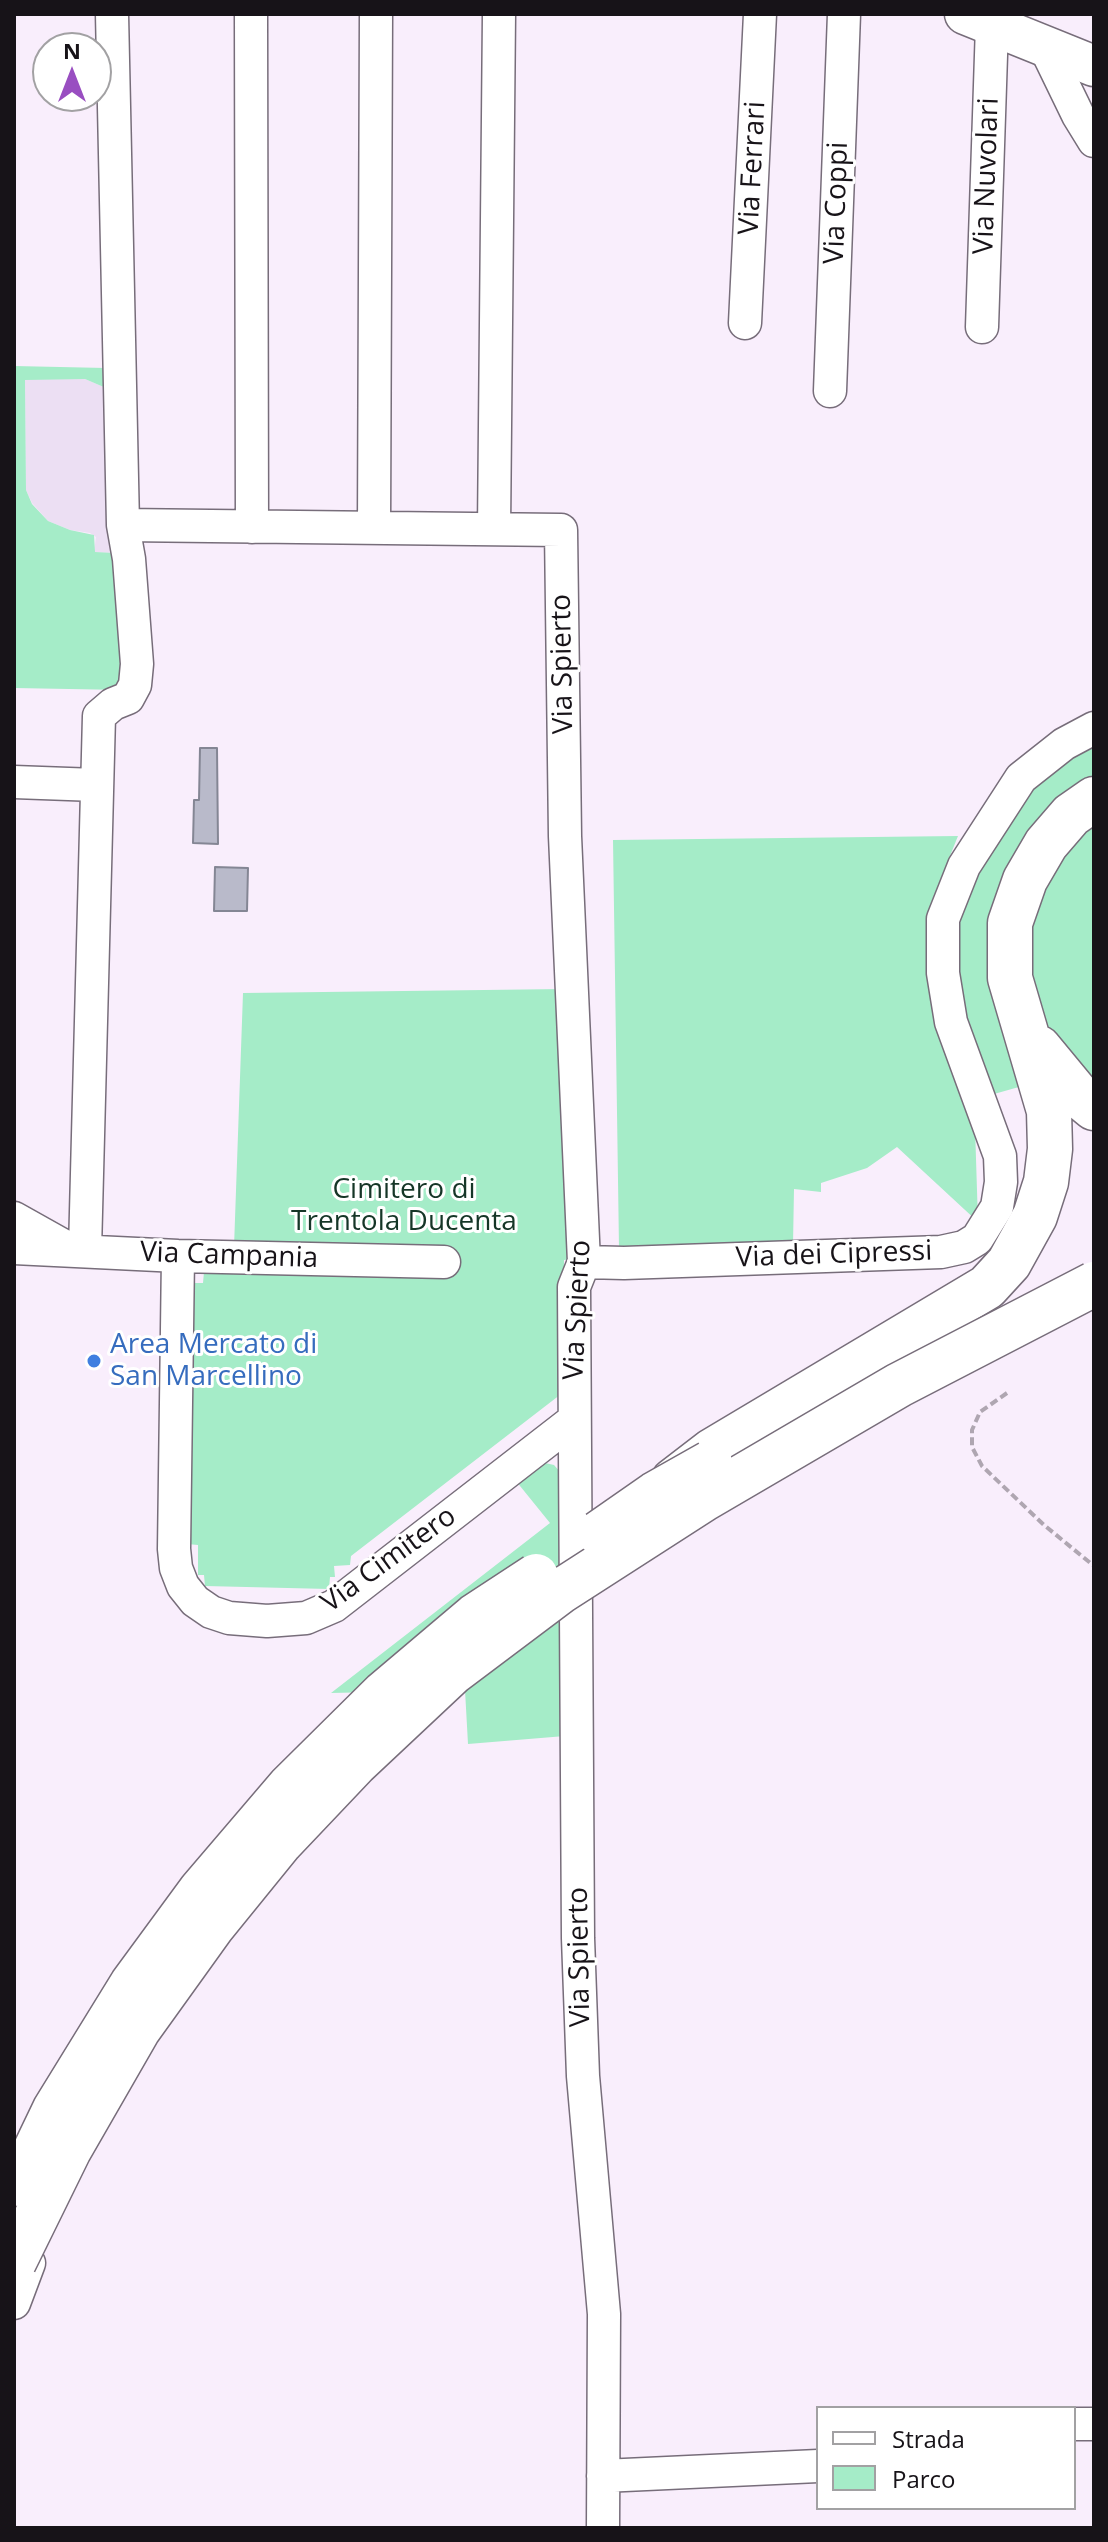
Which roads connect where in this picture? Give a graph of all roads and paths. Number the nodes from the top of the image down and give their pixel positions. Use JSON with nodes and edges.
{"nodes":[{"id":1,"x":112,"y":14,"type":"edge"},
{"id":2,"x":251,"y":14,"type":"edge"},
{"id":3,"x":376,"y":14,"type":"edge"},
{"id":4,"x":499,"y":14,"type":"edge"},
{"id":5,"x":760,"y":14,"type":"edge"},
{"id":6,"x":844,"y":14,"type":"edge"},
{"id":7,"x":979,"y":20,"type":"edge"},
{"id":8,"x":1044,"y":45,"type":"junction"},
{"id":9,"x":1094,"y":66,"type":"edge"},
{"id":10,"x":1094,"y":141,"type":"edge"},
{"id":11,"x":745,"y":323,"type":"dead end"},
{"id":12,"x":982,"y":327,"type":"dead end"},
{"id":13,"x":830,"y":391,"type":"dead end"},
{"id":14,"x":123,"y":525,"type":"junction"},
{"id":15,"x":252,"y":527,"type":"junction"},
{"id":16,"x":374,"y":527,"type":"junction"},
{"id":17,"x":494,"y":529,"type":"junction"},
{"id":18,"x":1094,"y":728,"type":"edge"},
{"id":19,"x":14,"y":782,"type":"edge"},
{"id":20,"x":96,"y":785,"type":"junction"},
{"id":21,"x":1094,"y":799,"type":"edge"},
{"id":22,"x":1072,"y":1100,"type":"edge"},
{"id":23,"x":14,"y":1218,"type":"edge"},
{"id":24,"x":14,"y":1248,"type":"edge"},
{"id":25,"x":78,"y":1250,"type":"junction"},
{"id":26,"x":1094,"y":1251,"type":"edge"},
{"id":27,"x":178,"y":1256,"type":"junction"},
{"id":28,"x":444,"y":1262,"type":"dead end"},
{"id":29,"x":584,"y":1262,"type":"junction"},
{"id":30,"x":1094,"y":1284,"type":"edge"},
{"id":31,"x":1007,"y":1393,"type":"dead end"},
{"id":32,"x":574,"y":1420,"type":"junction"},
{"id":33,"x":655,"y":1494,"type":"junction"},
{"id":34,"x":1094,"y":1566,"type":"edge"},
{"id":35,"x":14,"y":2194,"type":"edge"},
{"id":36,"x":21,"y":2262,"type":"edge"},
{"id":37,"x":14,"y":2303,"type":"edge"},
{"id":38,"x":816,"y":2466,"type":"edge"},
{"id":39,"x":603,"y":2476,"type":"junction"},
{"id":40,"x":603,"y":2528,"type":"edge"}],
"edges":[{"from":1,"to":14,"type":"street"},
{"from":2,"to":15,"type":"street"},
{"from":3,"to":16,"type":"street"},
{"from":4,"to":17,"type":"street"},
{"from":5,"to":11,"type":"street","name":"Via Ferrari"},
{"from":6,"to":13,"type":"street","name":"Via Coppi"},
{"from":7,"to":8,"type":"main road"},
{"from":7,"to":12,"type":"street","name":"Via Nuvolari"},
{"from":8,"to":9,"type":"main road"},
{"from":8,"to":10,"type":"street"},
{"from":14,"to":15,"type":"street","name":"Via Spierto"},
{"from":14,"to":20,"type":"street"},
{"from":15,"to":16,"type":"street","name":"Via Spierto"},
{"from":16,"to":17,"type":"street","name":"Via Spierto"},
{"from":17,"to":29,"type":"street","name":"Via Spierto"},
{"from":18,"to":29,"type":"street","name":"Via dei Cipressi"},
{"from":19,"to":20,"type":"street"},
{"from":20,"to":25,"type":"street"},
{"from":21,"to":22,"type":"highway"},
{"from":22,"to":33,"type":"highway","bridge":true},
{"from":23,"to":25,"type":"street"},
{"from":24,"to":25,"type":"street","name":"Via Campania"},
{"from":25,"to":27,"type":"street","name":"Via Campania"},
{"from":26,"to":33,"type":"highway","bridge":true},
{"from":27,"to":28,"type":"street","name":"Via Campania"},
{"from":27,"to":32,"type":"street","name":"Via Cimitero"},
{"from":29,"to":32,"type":"street","name":"Via Spierto"},
{"from":30,"to":36,"type":"highway","bridge":true},
{"from":31,"to":34,"type":"path"},
{"from":32,"to":39,"type":"street","name":"Via Spierto"},
{"from":33,"to":35,"type":"highway","bridge":true},
{"from":36,"to":37,"type":"street"},
{"from":38,"to":39,"type":"street"},
{"from":39,"to":40,"type":"street","name":"Via Spierto"}]}
